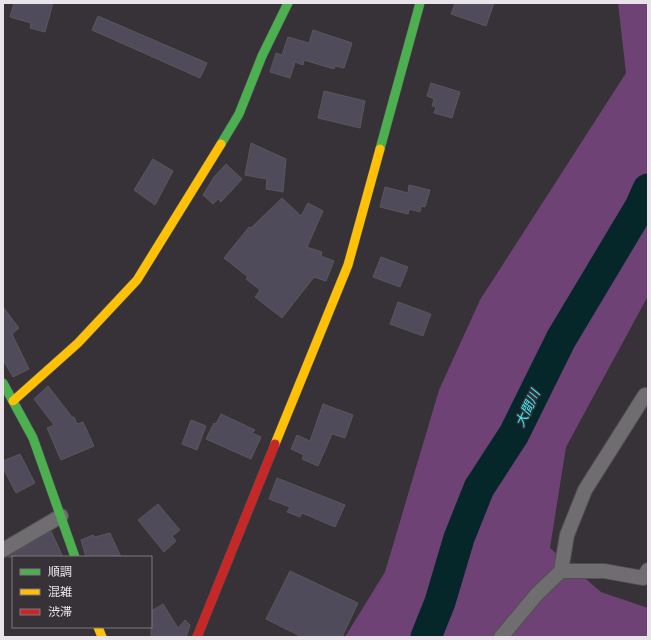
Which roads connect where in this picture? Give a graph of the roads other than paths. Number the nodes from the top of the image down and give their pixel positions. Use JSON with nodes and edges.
{"nodes":[{"id":1,"x":288,"y":3,"type":"edge"},
{"id":2,"x":420,"y":3,"type":"edge"},
{"id":3,"x":3,"y":383,"type":"edge"},
{"id":4,"x":645,"y":395,"type":"dead end"},
{"id":5,"x":13,"y":401,"type":"junction"},
{"id":6,"x":61,"y":516,"type":"junction"},
{"id":7,"x":3,"y":550,"type":"edge"},
{"id":8,"x":75,"y":556,"type":"edge"},
{"id":9,"x":648,"y":570,"type":"edge"},
{"id":10,"x":562,"y":571,"type":"junction"},
{"id":11,"x":198,"y":637,"type":"edge"},
{"id":12,"x":501,"y":637,"type":"edge"}],
"edges":[{"from":1,"to":5,"type":"street"},
{"from":2,"to":11,"type":"street"},
{"from":3,"to":5,"type":"street"},
{"from":4,"to":10,"type":"street"},
{"from":5,"to":6,"type":"street"},
{"from":6,"to":7,"type":"street"},
{"from":6,"to":8,"type":"street"},
{"from":9,"to":10,"type":"street"},
{"from":10,"to":12,"type":"street"}]}
